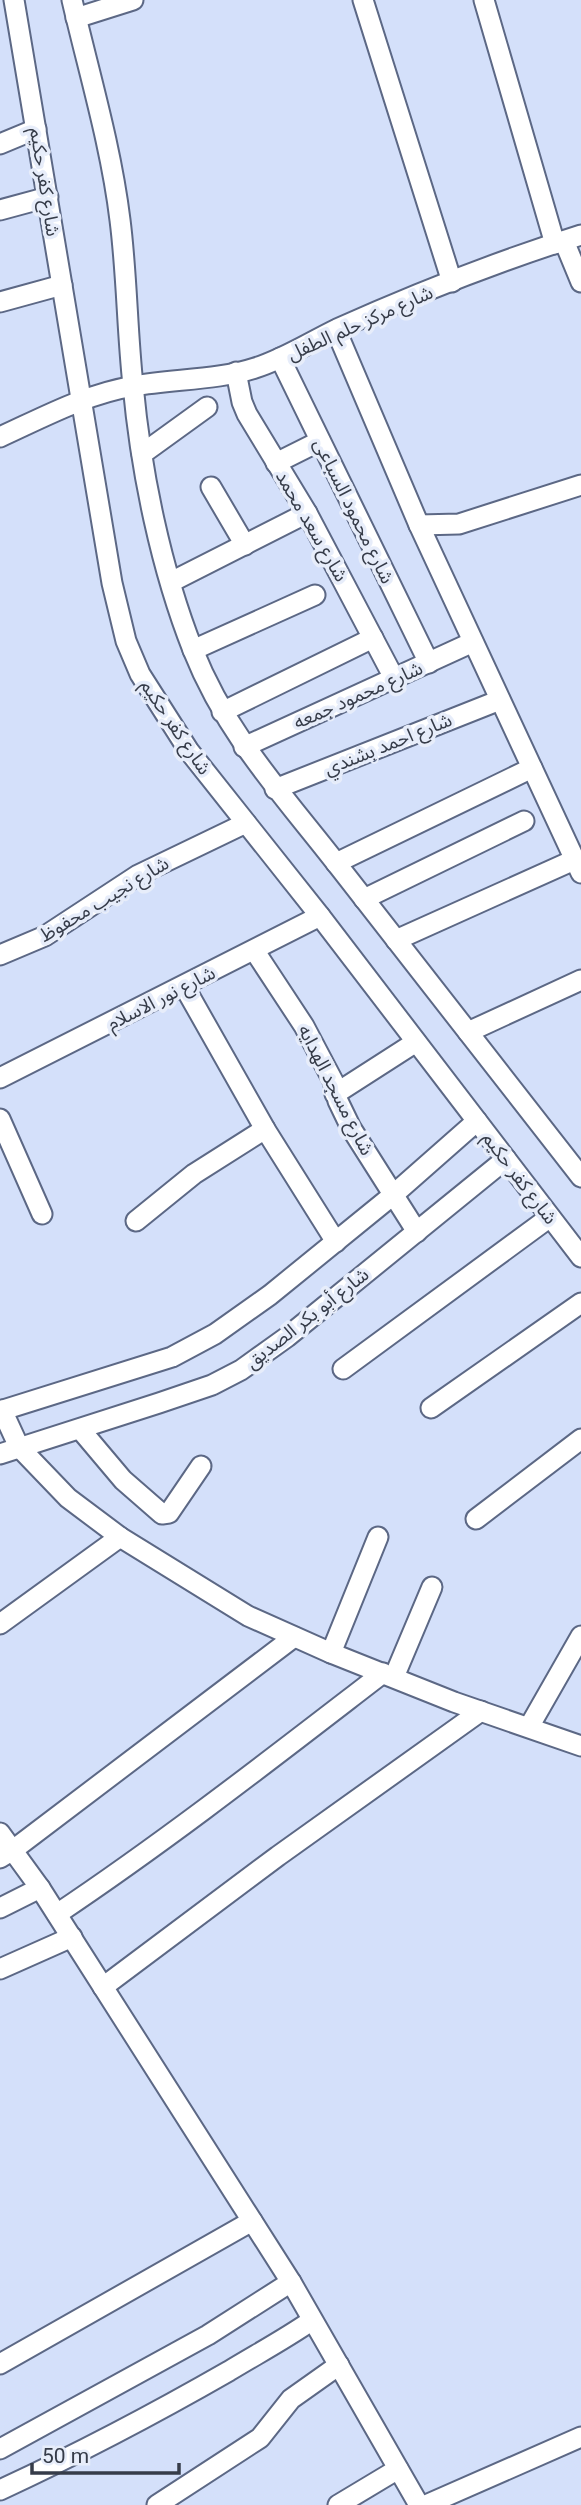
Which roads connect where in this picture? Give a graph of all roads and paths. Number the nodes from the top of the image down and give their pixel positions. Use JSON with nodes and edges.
{"nodes":[{"id":1,"x":15,"y":0,"type":"edge"},
{"id":2,"x":133,"y":0,"type":"edge"},
{"id":3,"x":363,"y":0,"type":"edge"},
{"id":4,"x":484,"y":0,"type":"edge"},
{"id":5,"x":74,"y":9,"type":"edge"},
{"id":6,"x":36,"y":129,"type":"junction"},
{"id":7,"x":0,"y":144,"type":"edge"},
{"id":8,"x":48,"y":197,"type":"junction"},
{"id":9,"x":0,"y":210,"type":"edge"},
{"id":10,"x":567,"y":240,"type":"edge"},
{"id":11,"x":452,"y":282,"type":"junction"},
{"id":12,"x":581,"y":282,"type":"edge"},
{"id":13,"x":62,"y":285,"type":"junction"},
{"id":14,"x":0,"y":302,"type":"edge"},
{"id":15,"x":336,"y":330,"type":"junction"},
{"id":16,"x":280,"y":358,"type":"junction"},
{"id":17,"x":236,"y":372,"type":"junction"},
{"id":18,"x":133,"y":386,"type":"junction"},
{"id":19,"x":81,"y":399,"type":"junction"},
{"id":20,"x":207,"y":407,"type":"dead end"},
{"id":21,"x":0,"y":437,"type":"edge"},
{"id":22,"x":320,"y":441,"type":"junction"},
{"id":23,"x":142,"y":454,"type":"junction"},
{"id":24,"x":276,"y":463,"type":"junction"},
{"id":25,"x":581,"y":485,"type":"edge"},
{"id":26,"x":211,"y":487,"type":"dead end"},
{"id":27,"x":307,"y":513,"type":"junction"},
{"id":28,"x":419,"y":525,"type":"junction"},
{"id":29,"x":244,"y":545,"type":"junction"},
{"id":30,"x":171,"y":582,"type":"junction"},
{"id":31,"x":315,"y":595,"type":"dead end"},
{"id":32,"x":373,"y":638,"type":"junction"},
{"id":33,"x":473,"y":642,"type":"junction"},
{"id":34,"x":193,"y":650,"type":"junction"},
{"id":35,"x":429,"y":663,"type":"junction"},
{"id":36,"x":394,"y":678,"type":"junction"},
{"id":37,"x":500,"y":700,"type":"junction"},
{"id":38,"x":222,"y":712,"type":"junction"},
{"id":39,"x":244,"y":747,"type":"junction"},
{"id":40,"x":532,"y":768,"type":"junction"},
{"id":41,"x":275,"y":789,"type":"junction"},
{"id":42,"x":524,"y":821,"type":"dead end"},
{"id":43,"x":246,"y":823,"type":"junction"},
{"id":44,"x":336,"y":863,"type":"junction"},
{"id":45,"x":578,"y":866,"type":"edge"},
{"id":46,"x":364,"y":900,"type":"junction"},
{"id":47,"x":320,"y":916,"type":"junction"},
{"id":48,"x":396,"y":940,"type":"junction"},
{"id":49,"x":254,"y":950,"type":"junction"},
{"id":50,"x":0,"y":955,"type":"edge"},
{"id":51,"x":581,"y":980,"type":"edge"},
{"id":52,"x":184,"y":986,"type":"junction"},
{"id":53,"x":468,"y":1032,"type":"junction"},
{"id":54,"x":416,"y":1042,"type":"junction"},
{"id":55,"x":0,"y":1078,"type":"edge"},
{"id":56,"x":335,"y":1094,"type":"junction"},
{"id":57,"x":0,"y":1119,"type":"edge"},
{"id":58,"x":477,"y":1121,"type":"junction"},
{"id":59,"x":265,"y":1129,"type":"junction"},
{"id":60,"x":506,"y":1159,"type":"junction"},
{"id":61,"x":581,"y":1177,"type":"edge"},
{"id":62,"x":393,"y":1195,"type":"junction"},
{"id":63,"x":42,"y":1214,"type":"dead end"},
{"id":64,"x":550,"y":1217,"type":"junction"},
{"id":65,"x":135,"y":1221,"type":"dead end"},
{"id":66,"x":417,"y":1232,"type":"junction"},
{"id":67,"x":335,"y":1242,"type":"junction"},
{"id":68,"x":581,"y":1257,"type":"edge"},
{"id":69,"x":581,"y":1303,"type":"edge"},
{"id":70,"x":343,"y":1368,"type":"dead end"},
{"id":71,"x":431,"y":1408,"type":"dead end"},
{"id":72,"x":1,"y":1411,"type":"edge"},
{"id":73,"x":80,"y":1429,"type":"junction"},
{"id":74,"x":581,"y":1439,"type":"edge"},
{"id":75,"x":19,"y":1447,"type":"junction"},
{"id":76,"x":0,"y":1454,"type":"edge"},
{"id":77,"x":201,"y":1466,"type":"dead end"},
{"id":78,"x":475,"y":1519,"type":"dead end"},
{"id":79,"x":120,"y":1537,"type":"junction"},
{"id":80,"x":378,"y":1537,"type":"dead end"},
{"id":81,"x":432,"y":1587,"type":"dead end"},
{"id":82,"x":0,"y":1624,"type":"edge"},
{"id":83,"x":581,"y":1636,"type":"edge"},
{"id":84,"x":294,"y":1637,"type":"junction"},
{"id":85,"x":331,"y":1653,"type":"junction"},
{"id":86,"x":388,"y":1675,"type":"junction"},
{"id":87,"x":481,"y":1711,"type":"junction"},
{"id":88,"x":529,"y":1727,"type":"junction"},
{"id":89,"x":581,"y":1746,"type":"edge"},
{"id":90,"x":0,"y":1833,"type":"edge"},
{"id":91,"x":6,"y":1854,"type":"edge"},
{"id":92,"x":40,"y":1888,"type":"junction"},
{"id":93,"x":0,"y":1908,"type":"edge"},
{"id":94,"x":57,"y":1914,"type":"junction"},
{"id":95,"x":72,"y":1937,"type":"junction"},
{"id":96,"x":0,"y":1969,"type":"edge"},
{"id":97,"x":103,"y":1987,"type":"junction"},
{"id":98,"x":252,"y":2221,"type":"junction"},
{"id":99,"x":291,"y":2282,"type":"junction"},
{"id":100,"x":312,"y":2321,"type":"junction"},
{"id":101,"x":0,"y":2364,"type":"edge"},
{"id":102,"x":339,"y":2365,"type":"junction"},
{"id":103,"x":581,"y":2437,"type":"edge"},
{"id":104,"x":0,"y":2449,"type":"edge"},
{"id":105,"x":398,"y":2469,"type":"junction"},
{"id":106,"x":0,"y":2490,"type":"edge"},
{"id":107,"x":158,"y":2505,"type":"edge"},
{"id":108,"x":338,"y":2505,"type":"edge"},
{"id":109,"x":419,"y":2505,"type":"edge"},
{"id":110,"x":426,"y":2505,"type":"edge"}],
"edges":[{"from":1,"to":6,"type":"street","name":"شارع كفر حكيم"},
{"from":2,"to":5,"type":"street"},
{"from":3,"to":11,"type":"street"},
{"from":4,"to":10,"type":"street"},
{"from":5,"to":18,"type":"street"},
{"from":6,"to":7,"type":"street"},
{"from":6,"to":8,"type":"street","name":"شارع كفر حكيم"},
{"from":8,"to":9,"type":"street"},
{"from":8,"to":13,"type":"street","name":"شارع كفر حكيم"},
{"from":10,"to":11,"type":"street","name":"شارع مركز حلم الطفل"},
{"from":10,"to":12,"type":"street"},
{"from":11,"to":15,"type":"street","name":"شارع مركز حلم الطفل"},
{"from":13,"to":14,"type":"street"},
{"from":13,"to":19,"type":"street","name":"شارع كفر حكيم"},
{"from":15,"to":16,"type":"street","name":"شارع مركز حلم الطفل"},
{"from":15,"to":28,"type":"street"},
{"from":16,"to":17,"type":"street","name":"شارع مركز حلم الطفل"},
{"from":16,"to":22,"type":"street","name":"شارع محمود السباعى"},
{"from":17,"to":18,"type":"street","name":"شارع مركز حلم الطفل"},
{"from":17,"to":24,"type":"street","name":"شارع سعد محمد"},
{"from":18,"to":19,"type":"street","name":"شارع مركز حلم الطفل"},
{"from":18,"to":23,"type":"street"},
{"from":19,"to":21,"type":"street","name":"شارع مركز حلم الطفل"},
{"from":19,"to":43,"type":"street","name":"شارع كفر حكيم"},
{"from":20,"to":23,"type":"street"},
{"from":22,"to":24,"type":"street"},
{"from":22,"to":35,"type":"street","name":"شارع محمود السباعى"},
{"from":23,"to":30,"type":"street"},
{"from":24,"to":27,"type":"street","name":"شارع سعد محمد"},
{"from":25,"to":28,"type":"street"},
{"from":26,"to":29,"type":"street"},
{"from":27,"to":29,"type":"street"},
{"from":27,"to":32,"type":"street","name":"شارع سعد محمد"},
{"from":28,"to":33,"type":"street"},
{"from":29,"to":30,"type":"street"},
{"from":30,"to":34,"type":"street"},
{"from":31,"to":34,"type":"street"},
{"from":32,"to":36,"type":"street","name":"شارع سعد محمد"},
{"from":32,"to":38,"type":"street"},
{"from":33,"to":35,"type":"street","name":"شارع محمود جمعه"},
{"from":33,"to":37,"type":"street"},
{"from":34,"to":38,"type":"street"},
{"from":35,"to":36,"type":"street","name":"شارع محمود جمعه"},
{"from":36,"to":39,"type":"street","name":"شارع محمود جمعه"},
{"from":37,"to":40,"type":"street"},
{"from":37,"to":41,"type":"street","name":"شارع احمد بشندي"},
{"from":38,"to":39,"type":"street"},
{"from":39,"to":41,"type":"street"},
{"from":40,"to":44,"type":"street"},
{"from":40,"to":45,"type":"street"},
{"from":41,"to":44,"type":"street"},
{"from":42,"to":46,"type":"street"},
{"from":43,"to":47,"type":"street","name":"شارع كفر حكيم"},
{"from":43,"to":50,"type":"street","name":"شارع نجيب محفوظ"},
{"from":44,"to":46,"type":"street"},
{"from":45,"to":48,"type":"street"},
{"from":46,"to":48,"type":"street"},
{"from":47,"to":49,"type":"street","name":"شارع نور الاسلام"},
{"from":47,"to":54,"type":"street","name":"شارع كفر حكيم"},
{"from":48,"to":53,"type":"street"},
{"from":49,"to":52,"type":"street","name":"شارع نور الاسلام"},
{"from":49,"to":56,"type":"street","name":"شارع مسجد الهدايه"},
{"from":51,"to":53,"type":"street"},
{"from":52,"to":55,"type":"street","name":"شارع نور الاسلام"},
{"from":52,"to":59,"type":"street"},
{"from":53,"to":61,"type":"street"},
{"from":54,"to":56,"type":"street"},
{"from":54,"to":58,"type":"street","name":"شارع كفر حكيم"},
{"from":56,"to":62,"type":"street","name":"شارع مسجد الهدايه"},
{"from":57,"to":63,"type":"street"},
{"from":58,"to":60,"type":"street","name":"شارع كفر حكيم"},
{"from":58,"to":62,"type":"street"},
{"from":59,"to":65,"type":"street"},
{"from":59,"to":67,"type":"street"},
{"from":60,"to":64,"type":"street","name":"شارع كفر حكيم"},
{"from":60,"to":66,"type":"street","name":"شارع أبو بكر الصديق"},
{"from":62,"to":66,"type":"street","name":"شارع مسجد الهدايه"},
{"from":62,"to":67,"type":"street"},
{"from":64,"to":68,"type":"street","name":"شارع كفر حكيم"},
{"from":64,"to":70,"type":"street"},
{"from":66,"to":73,"type":"street","name":"شارع أبو بكر الصديق"},
{"from":67,"to":72,"type":"street"},
{"from":69,"to":71,"type":"street"},
{"from":72,"to":75,"type":"street"},
{"from":73,"to":75,"type":"street","name":"شارع أبو بكر الصديق"},
{"from":73,"to":77,"type":"street"},
{"from":74,"to":78,"type":"street"},
{"from":75,"to":76,"type":"street","name":"شارع أبو بكر الصديق"},
{"from":75,"to":79,"type":"street"},
{"from":79,"to":82,"type":"street"},
{"from":79,"to":84,"type":"street"},
{"from":80,"to":85,"type":"street"},
{"from":81,"to":86,"type":"street"},
{"from":83,"to":88,"type":"street"},
{"from":84,"to":85,"type":"street"},
{"from":84,"to":91,"type":"street"},
{"from":85,"to":86,"type":"street"},
{"from":86,"to":87,"type":"street"},
{"from":86,"to":94,"type":"street"},
{"from":87,"to":88,"type":"street"},
{"from":87,"to":97,"type":"street"},
{"from":88,"to":89,"type":"street"},
{"from":90,"to":91,"type":"street"},
{"from":91,"to":92,"type":"street"},
{"from":92,"to":93,"type":"street"},
{"from":92,"to":94,"type":"street"},
{"from":94,"to":95,"type":"street"},
{"from":95,"to":96,"type":"street"},
{"from":95,"to":97,"type":"street"},
{"from":97,"to":98,"type":"street"},
{"from":98,"to":99,"type":"street"},
{"from":98,"to":101,"type":"street"},
{"from":99,"to":100,"type":"street"},
{"from":99,"to":104,"type":"street"},
{"from":100,"to":102,"type":"street"},
{"from":100,"to":106,"type":"street"},
{"from":102,"to":105,"type":"street"},
{"from":102,"to":107,"type":"street"},
{"from":103,"to":110,"type":"street"},
{"from":105,"to":108,"type":"street"},
{"from":105,"to":109,"type":"street"}]}
